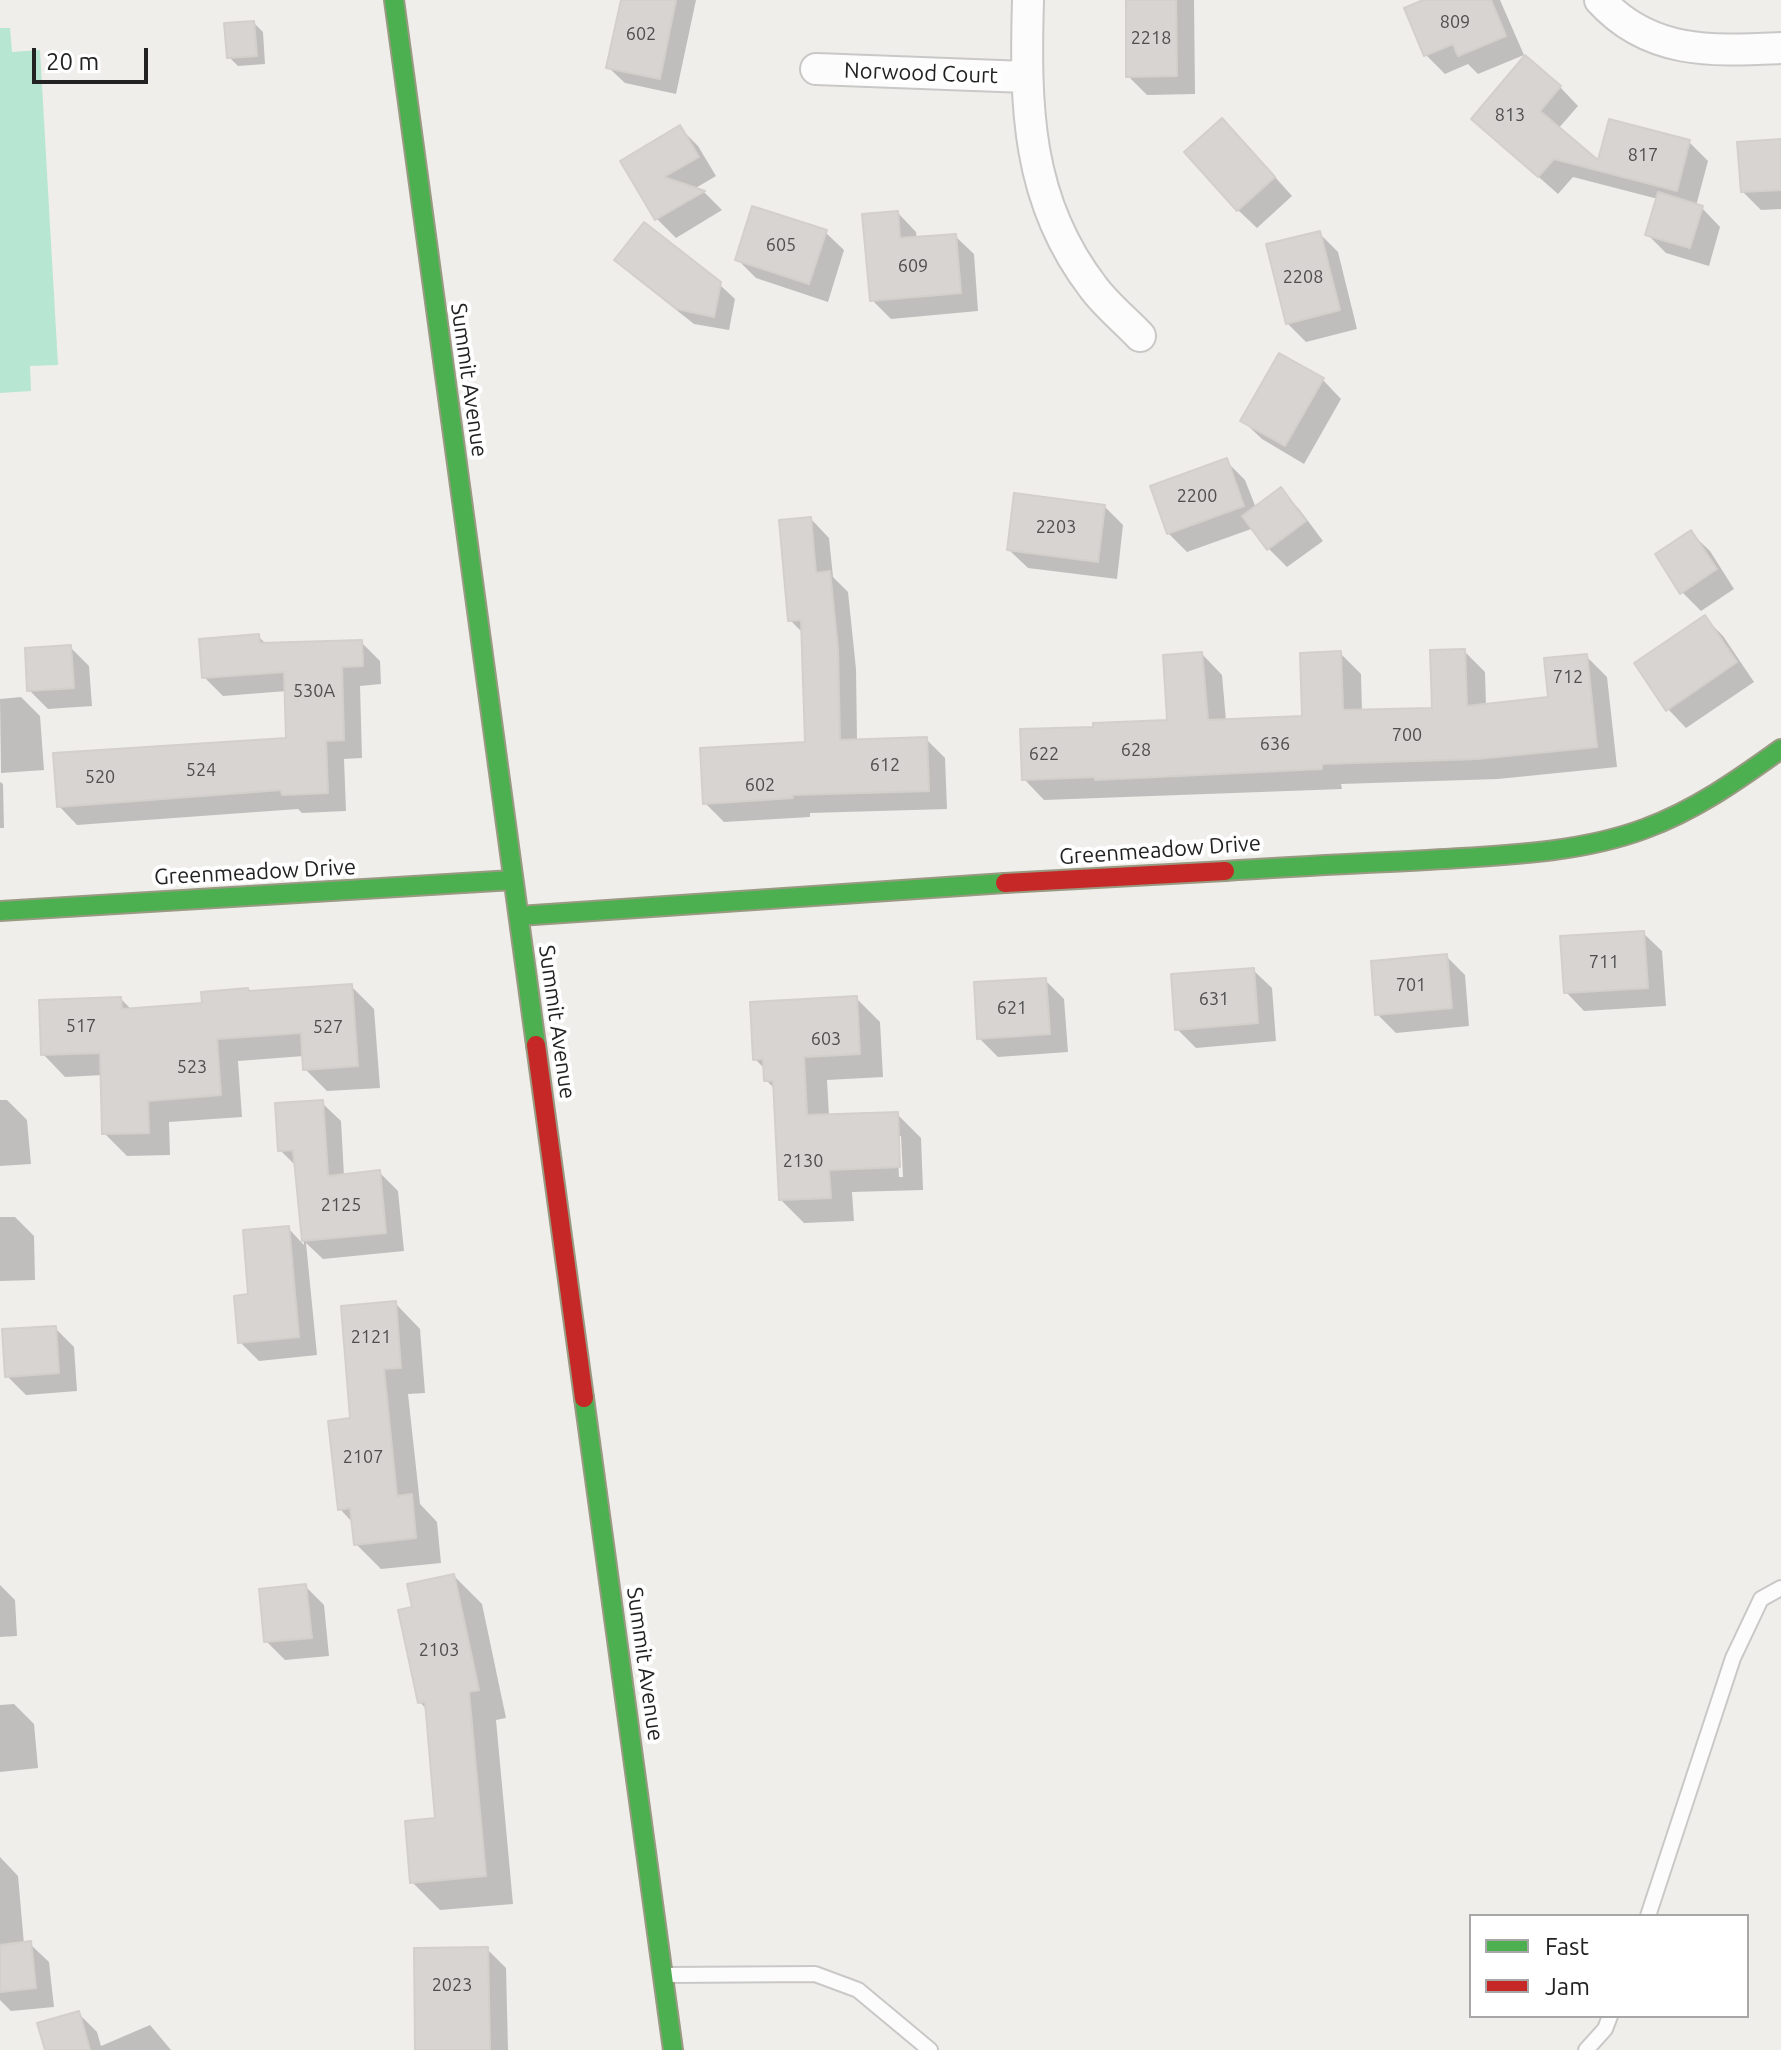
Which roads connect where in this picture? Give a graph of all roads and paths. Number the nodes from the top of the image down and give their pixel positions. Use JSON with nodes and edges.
{"nodes":[{"id":1,"x":394,"y":0,"type":"edge"},
{"id":2,"x":1028,"y":0,"type":"edge"},
{"id":3,"x":1600,"y":0,"type":"edge"},
{"id":4,"x":1781,"y":48,"type":"edge"},
{"id":5,"x":816,"y":69,"type":"dead end"},
{"id":6,"x":1026,"y":77,"type":"junction"},
{"id":7,"x":1140,"y":336,"type":"dead end"},
{"id":8,"x":1781,"y":749,"type":"edge"},
{"id":9,"x":513,"y":880,"type":"junction"},
{"id":10,"x":0,"y":911,"type":"edge"},
{"id":11,"x":519,"y":916,"type":"junction"},
{"id":12,"x":1781,"y":1588,"type":"edge"},
{"id":13,"x":1649,"y":1914,"type":"edge"},
{"id":14,"x":663,"y":1975,"type":"junction"},
{"id":15,"x":1609,"y":2018,"type":"edge"},
{"id":16,"x":673,"y":2050,"type":"edge"},
{"id":17,"x":930,"y":2050,"type":"edge"},
{"id":18,"x":1586,"y":2050,"type":"edge"}],
"edges":[{"from":1,"to":9,"type":"main road","name":"Summit Avenue"},
{"from":2,"to":6,"type":"street"},
{"from":3,"to":4,"type":"street"},
{"from":5,"to":6,"type":"street","name":"Norwood Court"},
{"from":6,"to":7,"type":"street"},
{"from":8,"to":11,"type":"main road","name":"Greenmeadow Drive"},
{"from":9,"to":10,"type":"main road","name":"Greenmeadow Drive"},
{"from":9,"to":11,"type":"main road","name":"Summit Avenue"},
{"from":11,"to":14,"type":"main road","name":"Summit Avenue"},
{"from":12,"to":13,"type":"lane"},
{"from":14,"to":16,"type":"main road","name":"Summit Avenue"},
{"from":14,"to":17,"type":"lane"},
{"from":15,"to":18,"type":"lane"}]}
